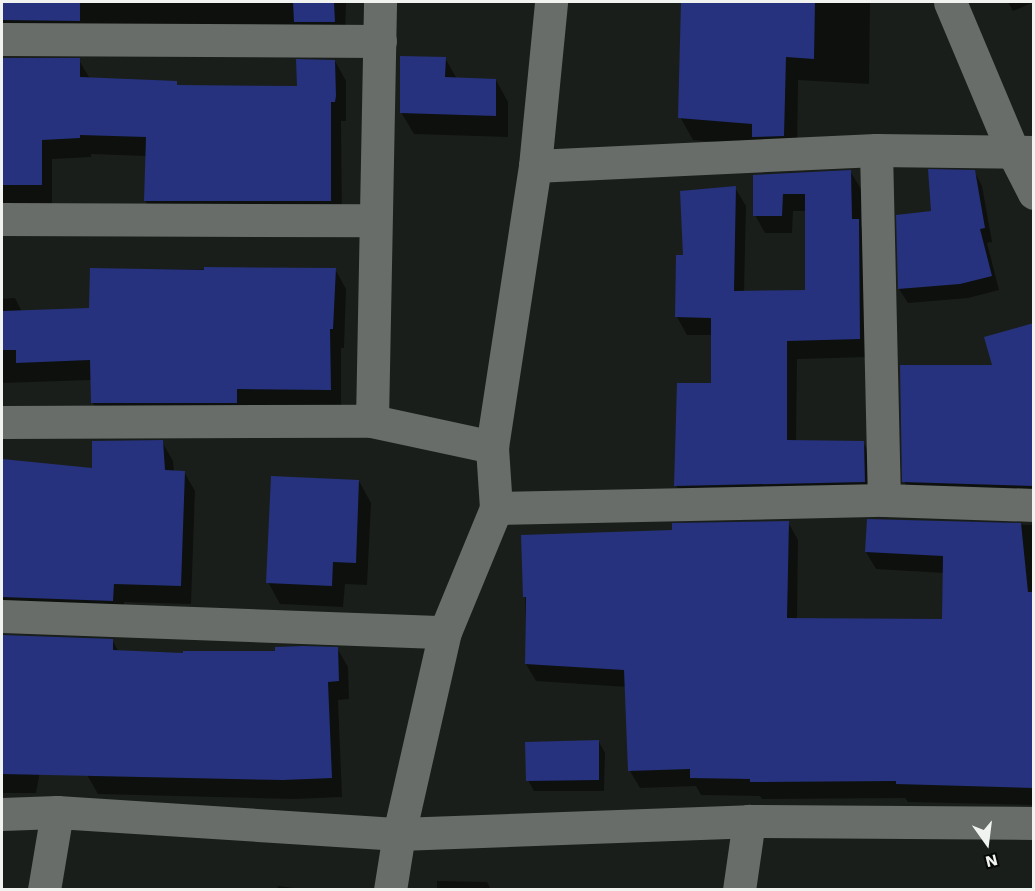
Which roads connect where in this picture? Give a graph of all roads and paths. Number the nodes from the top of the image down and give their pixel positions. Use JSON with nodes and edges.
{"nodes":[{"id":1,"x":380,"y":2,"type":"edge"},
{"id":2,"x":551,"y":2,"type":"edge"},
{"id":3,"x":950,"y":2,"type":"edge"},
{"id":4,"x":2,"y":39,"type":"edge"},
{"id":5,"x":380,"y":40,"type":"junction"},
{"id":6,"x":876,"y":150,"type":"junction"},
{"id":7,"x":1023,"y":152,"type":"edge"},
{"id":8,"x":535,"y":166,"type":"junction"},
{"id":9,"x":1034,"y":193,"type":"edge"},
{"id":10,"x":2,"y":219,"type":"edge"},
{"id":11,"x":375,"y":220,"type":"junction"},
{"id":12,"x":372,"y":421,"type":"junction"},
{"id":13,"x":2,"y":422,"type":"edge"},
{"id":14,"x":492,"y":447,"type":"junction"},
{"id":15,"x":884,"y":500,"type":"junction"},
{"id":16,"x":1034,"y":505,"type":"edge"},
{"id":17,"x":496,"y":508,"type":"junction"},
{"id":18,"x":2,"y":616,"type":"edge"},
{"id":19,"x":445,"y":632,"type":"junction"},
{"id":20,"x":57,"y":812,"type":"junction"},
{"id":21,"x":2,"y":813,"type":"edge"},
{"id":22,"x":749,"y":821,"type":"junction"},
{"id":23,"x":1034,"y":823,"type":"edge"},
{"id":24,"x":399,"y":834,"type":"junction"},
{"id":25,"x":44,"y":890,"type":"edge"},
{"id":26,"x":390,"y":890,"type":"edge"},
{"id":27,"x":739,"y":890,"type":"edge"}],
"edges":[{"from":1,"to":5,"type":"street"},
{"from":2,"to":8,"type":"street"},
{"from":3,"to":7,"type":"street"},
{"from":4,"to":5,"type":"street"},
{"from":5,"to":11,"type":"street"},
{"from":6,"to":7,"type":"street"},
{"from":6,"to":8,"type":"street"},
{"from":6,"to":15,"type":"street"},
{"from":7,"to":9,"type":"street"},
{"from":8,"to":14,"type":"street"},
{"from":10,"to":11,"type":"street"},
{"from":11,"to":12,"type":"street"},
{"from":12,"to":13,"type":"street"},
{"from":12,"to":14,"type":"street"},
{"from":14,"to":17,"type":"street"},
{"from":15,"to":16,"type":"street"},
{"from":15,"to":17,"type":"street"},
{"from":17,"to":19,"type":"street"},
{"from":18,"to":19,"type":"street"},
{"from":19,"to":24,"type":"street"},
{"from":20,"to":21,"type":"street"},
{"from":20,"to":24,"type":"street"},
{"from":20,"to":25,"type":"street"},
{"from":22,"to":23,"type":"street"},
{"from":22,"to":24,"type":"street"},
{"from":22,"to":27,"type":"street"},
{"from":24,"to":26,"type":"street"}]}
